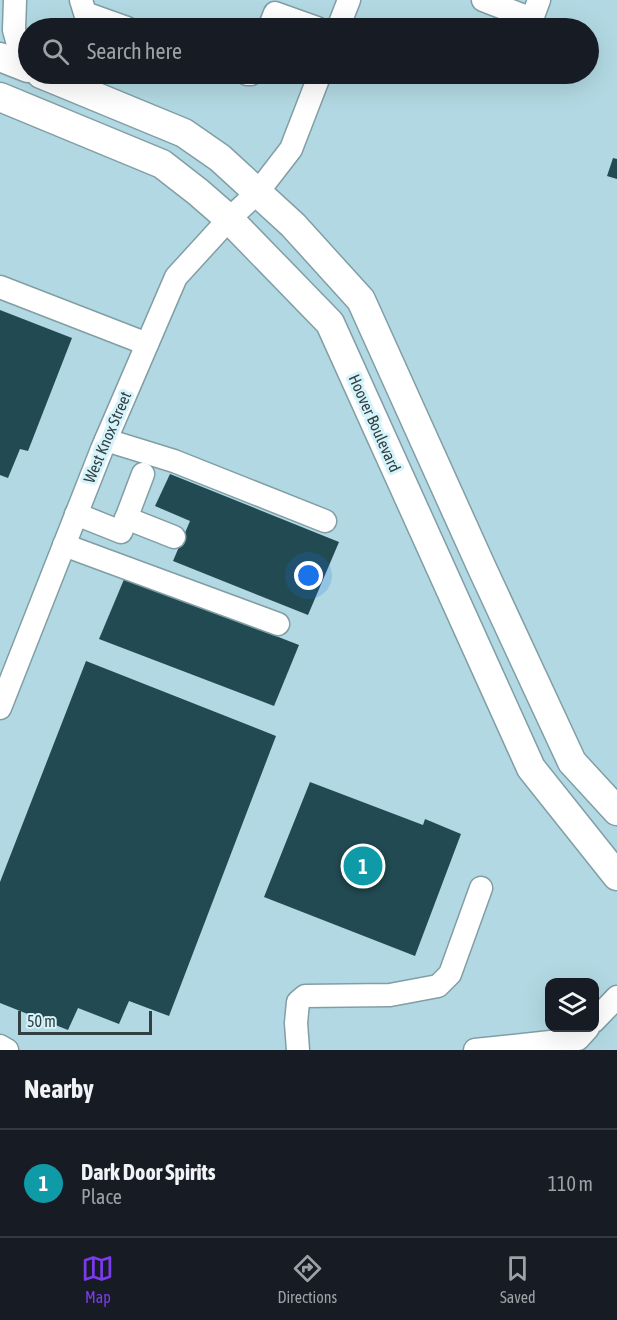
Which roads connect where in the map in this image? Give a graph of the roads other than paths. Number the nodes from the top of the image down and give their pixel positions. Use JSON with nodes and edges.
{"nodes":[{"id":1,"x":13,"y":0,"type":"edge"},
{"id":2,"x":81,"y":0,"type":"edge"},
{"id":3,"x":349,"y":0,"type":"edge"},
{"id":4,"x":483,"y":0,"type":"edge"},
{"id":5,"x":539,"y":0,"type":"edge"},
{"id":6,"x":0,"y":13,"type":"edge"},
{"id":7,"x":99,"y":18,"type":"edge"},
{"id":8,"x":273,"y":18,"type":"edge"},
{"id":9,"x":289,"y":18,"type":"edge"},
{"id":10,"x":342,"y":18,"type":"edge"},
{"id":11,"x":529,"y":18,"type":"edge"},
{"id":12,"x":532,"y":18,"type":"edge"},
{"id":13,"x":18,"y":46,"type":"edge"},
{"id":14,"x":66,"y":84,"type":"edge"},
{"id":15,"x":316,"y":84,"type":"edge"},
{"id":16,"x":0,"y":97,"type":"edge"},
{"id":17,"x":256,"y":193,"type":"junction"},
{"id":18,"x":229,"y":219,"type":"junction"},
{"id":19,"x":0,"y":287,"type":"edge"},
{"id":20,"x":147,"y":344,"type":"junction"},
{"id":21,"x":106,"y":440,"type":"junction"},
{"id":22,"x":143,"y":474,"type":"dead end"},
{"id":23,"x":76,"y":514,"type":"junction"},
{"id":24,"x":126,"y":518,"type":"junction"},
{"id":25,"x":325,"y":521,"type":"dead end"},
{"id":26,"x":174,"y":537,"type":"dead end"},
{"id":27,"x":64,"y":545,"type":"junction"},
{"id":28,"x":278,"y":624,"type":"dead end"},
{"id":29,"x":0,"y":708,"type":"edge"},
{"id":30,"x":617,"y":812,"type":"edge"},
{"id":31,"x":617,"y":876,"type":"edge"},
{"id":32,"x":481,"y":888,"type":"dead end"},
{"id":33,"x":584,"y":1032,"type":"edge"},
{"id":34,"x":0,"y":1046,"type":"edge"},
{"id":35,"x":7,"y":1050,"type":"edge"},
{"id":36,"x":298,"y":1050,"type":"edge"},
{"id":37,"x":475,"y":1050,"type":"edge"}],
"edges":[{"from":1,"to":6,"type":"street"},
{"from":1,"to":13,"type":"street"},
{"from":2,"to":7,"type":"street"},
{"from":3,"to":10,"type":"street"},
{"from":4,"to":11,"type":"street"},
{"from":5,"to":12,"type":"street"},
{"from":8,"to":9,"type":"street"},
{"from":14,"to":17,"type":"main road"},
{"from":15,"to":17,"type":"street","name":"West Knox Street"},
{"from":16,"to":18,"type":"main road","name":"Hoover Boulevard"},
{"from":17,"to":18,"type":"street","name":"West Knox Street"},
{"from":17,"to":30,"type":"main road"},
{"from":18,"to":20,"type":"street","name":"West Knox Street"},
{"from":18,"to":31,"type":"main road","name":"Hoover Boulevard"},
{"from":19,"to":20,"type":"street"},
{"from":20,"to":21,"type":"street","name":"West Knox Street"},
{"from":21,"to":23,"type":"street","name":"West Knox Street"},
{"from":21,"to":25,"type":"street"},
{"from":22,"to":24,"type":"street"},
{"from":23,"to":24,"type":"street"},
{"from":23,"to":27,"type":"street","name":"West Knox Street"},
{"from":24,"to":26,"type":"street"},
{"from":27,"to":28,"type":"street"},
{"from":27,"to":29,"type":"street","name":"West Knox Street"},
{"from":32,"to":36,"type":"street"},
{"from":33,"to":37,"type":"street"},
{"from":34,"to":35,"type":"street"}]}
